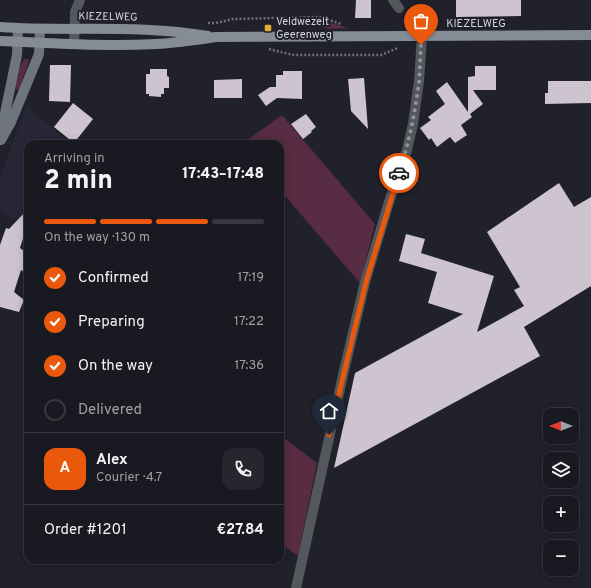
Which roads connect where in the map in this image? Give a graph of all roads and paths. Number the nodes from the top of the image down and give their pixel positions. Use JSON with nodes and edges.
{"nodes":[{"id":1,"x":80,"y":0,"type":"edge"},
{"id":2,"x":0,"y":27,"type":"edge"},
{"id":3,"x":18,"y":28,"type":"junction"},
{"id":4,"x":40,"y":28,"type":"junction"},
{"id":5,"x":74,"y":29,"type":"junction"},
{"id":6,"x":422,"y":36,"type":"junction"},
{"id":7,"x":591,"y":36,"type":"edge"},
{"id":8,"x":216,"y":37,"type":"junction"},
{"id":9,"x":0,"y":41,"type":"edge"},
{"id":10,"x":18,"y":41,"type":"junction"},
{"id":11,"x":40,"y":42,"type":"junction"},
{"id":12,"x":74,"y":44,"type":"junction"},
{"id":13,"x":1,"y":142,"type":"edge"},
{"id":14,"x":296,"y":588,"type":"edge"}],
"edges":[{"from":1,"to":5,"type":"street"},
{"from":2,"to":3,"type":"main road","name":"KIEZELWEG"},
{"from":3,"to":4,"type":"main road","name":"KIEZELWEG"},
{"from":3,"to":10,"type":"street"},
{"from":4,"to":5,"type":"main road","name":"KIEZELWEG"},
{"from":4,"to":11,"type":"street"},
{"from":5,"to":8,"type":"main road","name":"KIEZELWEG"},
{"from":5,"to":12,"type":"street"},
{"from":6,"to":7,"type":"main road","name":"KIEZELWEG"},
{"from":6,"to":8,"type":"main road","name":"KIEZELWEG"},
{"from":6,"to":14,"type":"street"},
{"from":8,"to":12,"type":"main road","name":"KIEZELWEG"},
{"from":9,"to":10,"type":"main road","name":"KIEZELWEG"},
{"from":10,"to":11,"type":"main road","name":"KIEZELWEG"},
{"from":10,"to":13,"type":"street"},
{"from":11,"to":12,"type":"main road","name":"KIEZELWEG"},
{"from":11,"to":13,"type":"street"}]}
